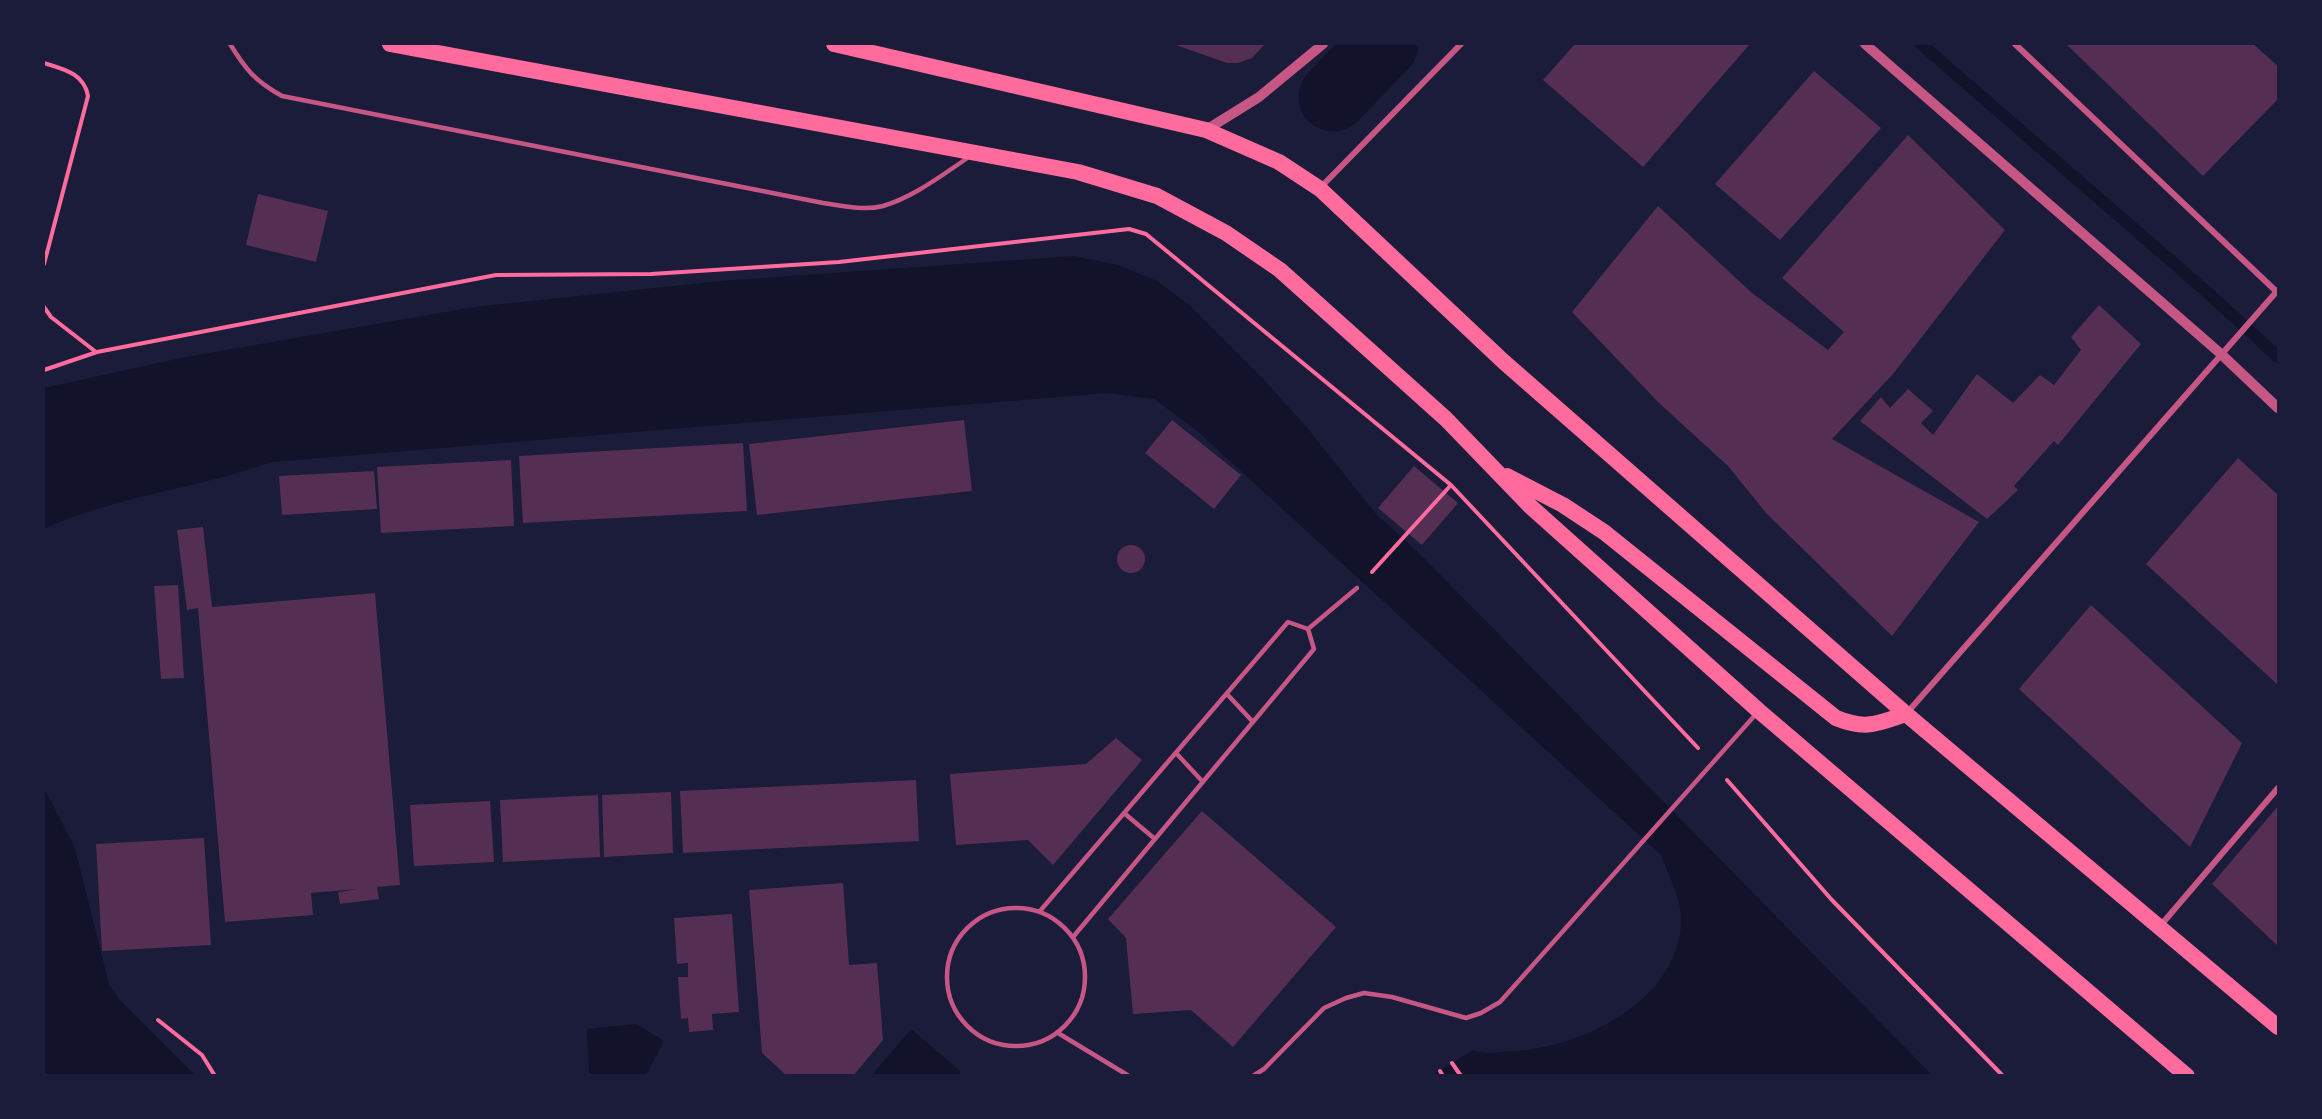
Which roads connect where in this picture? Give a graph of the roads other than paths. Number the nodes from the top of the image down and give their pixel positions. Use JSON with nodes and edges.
{"nodes":[{"id":1,"x":230,"y":44,"type":"edge"},
{"id":2,"x":390,"y":44,"type":"edge"},
{"id":3,"x":834,"y":44,"type":"edge"},
{"id":4,"x":1323,"y":44,"type":"edge"},
{"id":5,"x":1461,"y":44,"type":"edge"},
{"id":6,"x":1865,"y":44,"type":"edge"},
{"id":7,"x":2015,"y":44,"type":"edge"},
{"id":8,"x":1206,"y":130,"type":"junction"},
{"id":9,"x":975,"y":153,"type":"junction"},
{"id":10,"x":1320,"y":189,"type":"junction"},
{"id":11,"x":2278,"y":291,"type":"edge"},
{"id":12,"x":2224,"y":351,"type":"junction"},
{"id":13,"x":2278,"y":408,"type":"edge"},
{"id":14,"x":1493,"y":468,"type":"junction"},
{"id":15,"x":1357,"y":588,"type":"road end"},
{"id":16,"x":1308,"y":629,"type":"junction"},
{"id":17,"x":1227,"y":694,"type":"junction"},
{"id":18,"x":1759,"y":711,"type":"junction"},
{"id":19,"x":1906,"y":714,"type":"junction"},
{"id":20,"x":1253,"y":722,"type":"junction"},
{"id":21,"x":1176,"y":753,"type":"junction"},
{"id":22,"x":1203,"y":782,"type":"junction"},
{"id":23,"x":2278,"y":788,"type":"edge"},
{"id":24,"x":1124,"y":813,"type":"junction"},
{"id":25,"x":1155,"y":839,"type":"junction"},
{"id":26,"x":1040,"y":911,"type":"junction"},
{"id":27,"x":2158,"y":928,"type":"junction"},
{"id":28,"x":1073,"y":937,"type":"junction"},
{"id":29,"x":2278,"y":1028,"type":"edge"},
{"id":30,"x":1058,"y":1033,"type":"junction"},
{"id":31,"x":1129,"y":1076,"type":"edge"},
{"id":32,"x":1253,"y":1076,"type":"edge"},
{"id":33,"x":2187,"y":1076,"type":"edge"}],
"edges":[{"from":1,"to":9,"type":"lane"},
{"from":2,"to":9,"type":"highway"},
{"from":3,"to":8,"type":"highway"},
{"from":4,"to":8,"type":"street"},
{"from":5,"to":10,"type":"street"},
{"from":6,"to":12,"type":"street"},
{"from":7,"to":11,"type":"street"},
{"from":8,"to":10,"type":"highway"},
{"from":9,"to":14,"type":"highway"},
{"from":10,"to":19,"type":"highway"},
{"from":11,"to":12,"type":"street"},
{"from":12,"to":13,"type":"street"},
{"from":12,"to":19,"type":"street"},
{"from":14,"to":18,"type":"highway"},
{"from":14,"to":19,"type":"highway"},
{"from":15,"to":16,"type":"lane"},
{"from":16,"to":17,"type":"lane"},
{"from":16,"to":20,"type":"lane"},
{"from":17,"to":20,"type":"lane"},
{"from":17,"to":21,"type":"lane"},
{"from":18,"to":32,"type":"lane"},
{"from":18,"to":33,"type":"highway"},
{"from":19,"to":27,"type":"highway"},
{"from":20,"to":22,"type":"lane"},
{"from":21,"to":22,"type":"lane"},
{"from":21,"to":24,"type":"lane"},
{"from":22,"to":25,"type":"lane"},
{"from":23,"to":27,"type":"street"},
{"from":24,"to":25,"type":"lane"},
{"from":24,"to":26,"type":"lane"},
{"from":25,"to":28,"type":"lane"},
{"from":26,"to":28,"type":"lane"},
{"from":26,"to":30,"type":"lane"},
{"from":27,"to":29,"type":"highway"},
{"from":28,"to":30,"type":"lane"},
{"from":30,"to":31,"type":"lane"}]}
